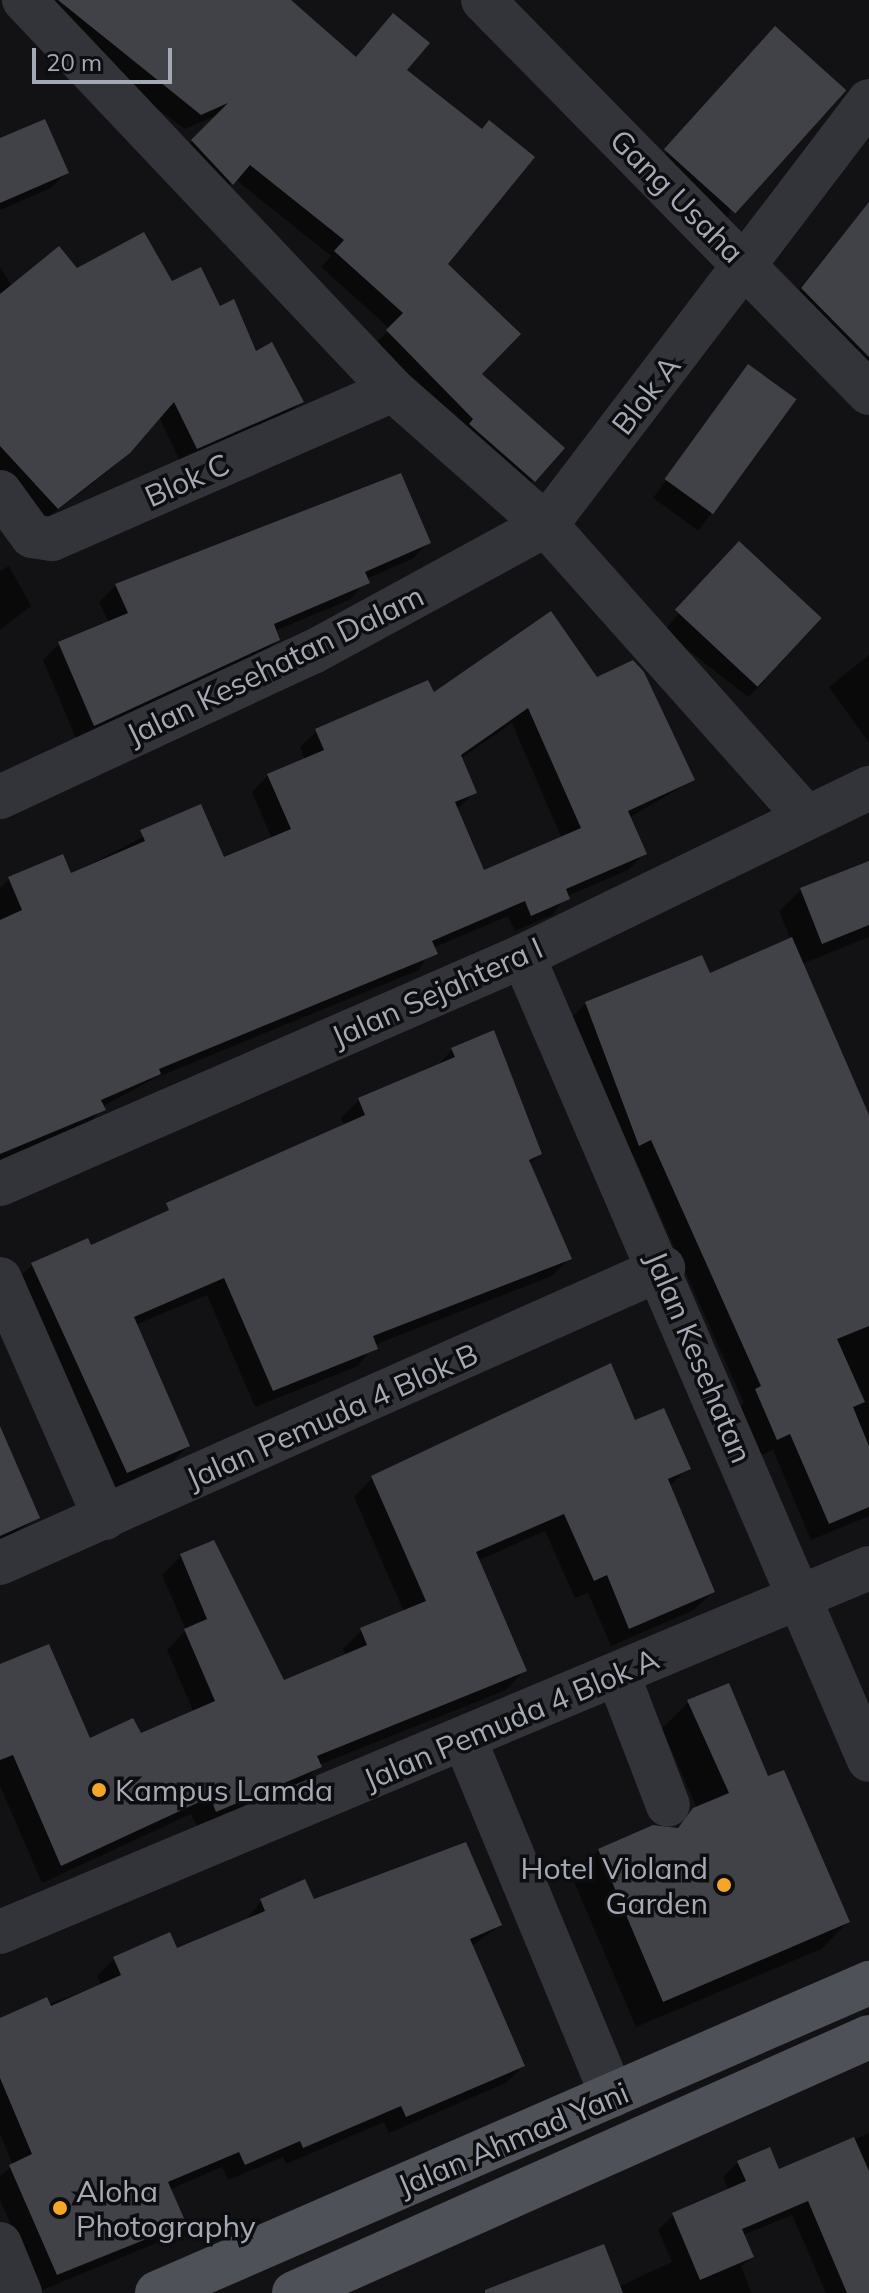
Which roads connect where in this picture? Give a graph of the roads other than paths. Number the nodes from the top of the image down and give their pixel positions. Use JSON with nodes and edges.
{"nodes":[{"id":1,"x":24,"y":0,"type":"edge"},
{"id":2,"x":483,"y":0,"type":"edge"},
{"id":3,"x":869,"y":101,"type":"edge"},
{"id":4,"x":745,"y":266,"type":"junction"},
{"id":5,"x":393,"y":390,"type":"junction"},
{"id":6,"x":869,"y":393,"type":"edge"},
{"id":7,"x":0,"y":492,"type":"edge"},
{"id":8,"x":546,"y":525,"type":"junction"},
{"id":9,"x":869,"y":788,"type":"edge"},
{"id":10,"x":0,"y":797,"type":"edge"},
{"id":11,"x":805,"y":816,"type":"junction"},
{"id":12,"x":523,"y":956,"type":"junction"},
{"id":13,"x":0,"y":1184,"type":"edge"},
{"id":14,"x":663,"y":1268,"type":"junction"},
{"id":15,"x":0,"y":1279,"type":"edge"},
{"id":16,"x":105,"y":1518,"type":"junction"},
{"id":17,"x":0,"y":1563,"type":"edge"},
{"id":18,"x":869,"y":1568,"type":"edge"},
{"id":19,"x":800,"y":1600,"type":"junction"},
{"id":20,"x":618,"y":1675,"type":"junction"},
{"id":21,"x":464,"y":1738,"type":"junction"},
{"id":22,"x":869,"y":1760,"type":"edge"},
{"id":23,"x":668,"y":1805,"type":"dead end"},
{"id":24,"x":0,"y":1932,"type":"edge"},
{"id":25,"x":869,"y":1983,"type":"edge"},
{"id":26,"x":867,"y":2044,"type":"edge"},
{"id":27,"x":612,"y":2096,"type":"junction"},
{"id":28,"x":0,"y":2244,"type":"edge"},
{"id":29,"x":20,"y":2293,"type":"edge"},
{"id":30,"x":157,"y":2293,"type":"edge"},
{"id":31,"x":294,"y":2293,"type":"edge"}],
"edges":[{"from":1,"to":5,"type":"street"},
{"from":2,"to":4,"type":"street","name":"Gang Usaha"},
{"from":3,"to":4,"type":"street"},
{"from":4,"to":6,"type":"street","name":"Gang Usaha"},
{"from":4,"to":8,"type":"street","name":"Blok A"},
{"from":5,"to":7,"type":"street","name":"Blok C"},
{"from":5,"to":8,"type":"street"},
{"from":8,"to":10,"type":"street","name":"Jalan Kesehatan Dalam"},
{"from":8,"to":11,"type":"street"},
{"from":9,"to":11,"type":"street","name":"Jalan Sejahtera I"},
{"from":11,"to":12,"type":"street","name":"Jalan Sejahtera I"},
{"from":12,"to":13,"type":"street","name":"Jalan Sejahtera I"},
{"from":12,"to":14,"type":"street","name":"Jalan Kesehatan"},
{"from":14,"to":16,"type":"street","name":"Jalan Pemuda 4 Blok B"},
{"from":14,"to":19,"type":"street","name":"Jalan Kesehatan"},
{"from":15,"to":16,"type":"street"},
{"from":16,"to":17,"type":"street","name":"Jalan Pemuda 4 Blok B"},
{"from":18,"to":19,"type":"street","name":"Jalan Pemuda 4 Blok A"},
{"from":19,"to":20,"type":"street","name":"Jalan Pemuda 4 Blok A"},
{"from":19,"to":22,"type":"street","name":"Jalan Kesehatan"},
{"from":20,"to":21,"type":"street","name":"Jalan Pemuda 4 Blok A"},
{"from":20,"to":23,"type":"street"},
{"from":21,"to":24,"type":"street","name":"Jalan Pemuda 4 Blok A"},
{"from":21,"to":27,"type":"street"},
{"from":25,"to":27,"type":"main road","name":"Jalan Ahmad Yani"},
{"from":26,"to":31,"type":"main road","name":"Jalan Ahmad Yani"},
{"from":27,"to":30,"type":"main road","name":"Jalan Ahmad Yani"},
{"from":28,"to":29,"type":"street"}]}
